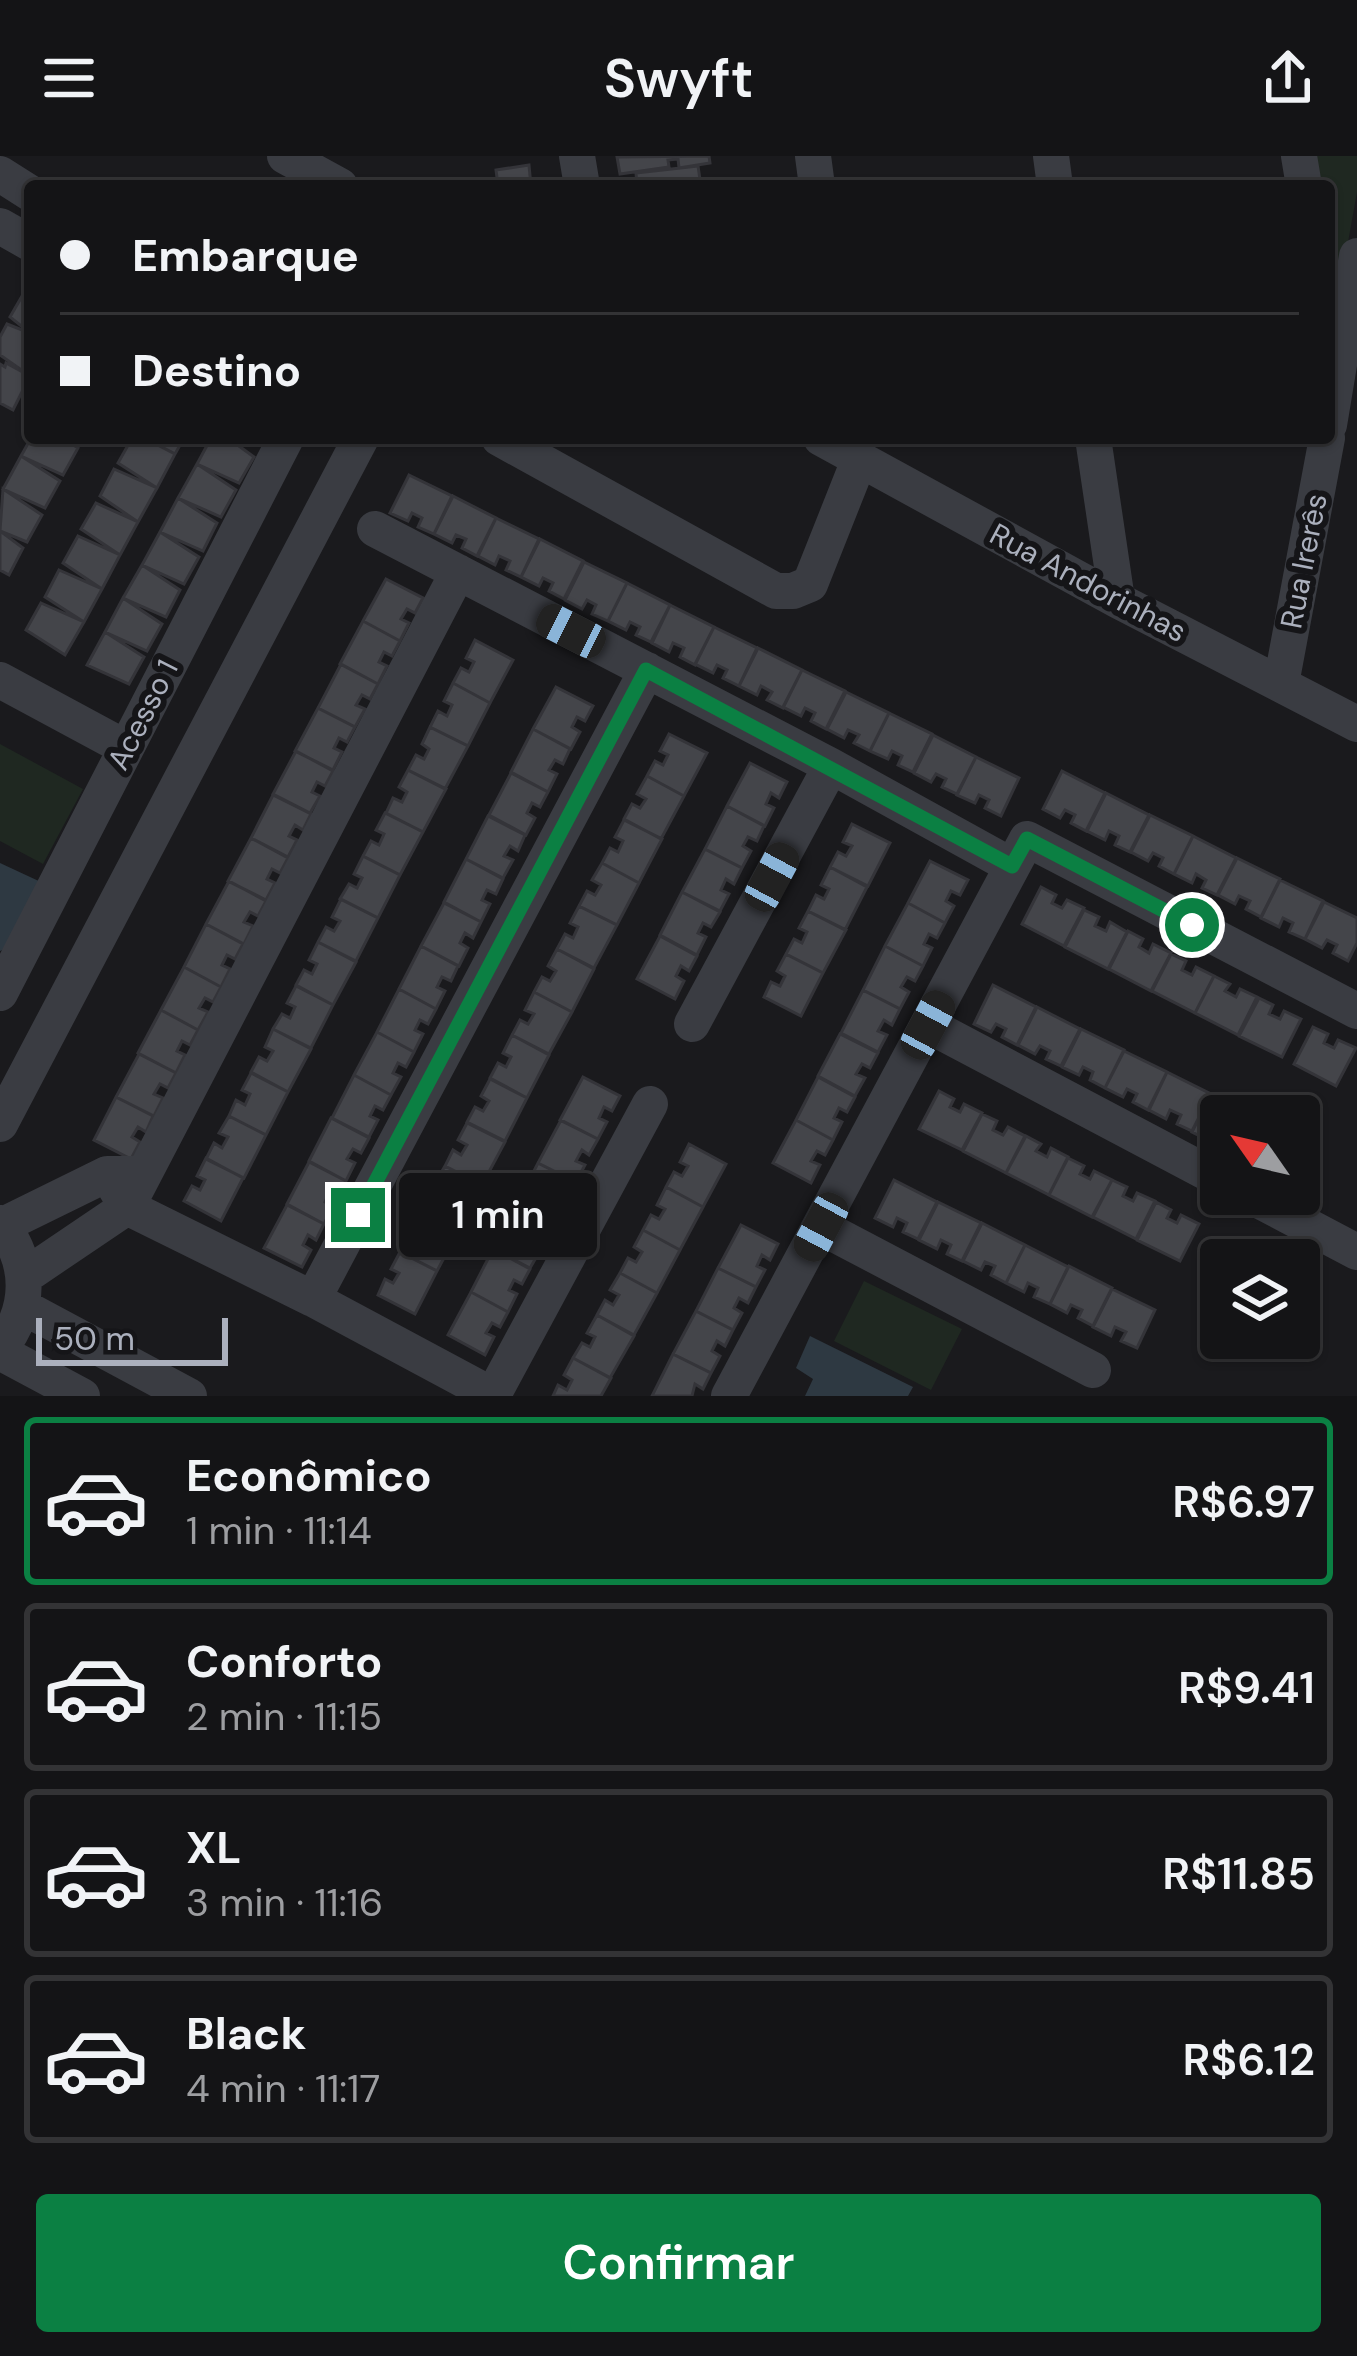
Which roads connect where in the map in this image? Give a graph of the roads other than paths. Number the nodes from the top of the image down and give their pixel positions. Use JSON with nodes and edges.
{"nodes":[{"id":1,"x":285,"y":156,"type":"edge"},
{"id":2,"x":330,"y":174,"type":"edge"},
{"id":3,"x":1357,"y":256,"type":"edge"},
{"id":4,"x":1335,"y":342,"type":"edge"},
{"id":5,"x":283,"y":444,"type":"edge"},
{"id":6,"x":358,"y":444,"type":"edge"},
{"id":7,"x":511,"y":444,"type":"edge"},
{"id":8,"x":1094,"y":444,"type":"edge"},
{"id":9,"x":1326,"y":444,"type":"edge"},
{"id":10,"x":858,"y":448,"type":"edge"},
{"id":11,"x":375,"y":529,"type":"dead end"},
{"id":12,"x":458,"y":572,"type":"junction"},
{"id":13,"x":1117,"y":600,"type":"junction"},
{"id":14,"x":646,"y":670,"type":"junction"},
{"id":15,"x":0,"y":680,"type":"edge"},
{"id":16,"x":1281,"y":684,"type":"junction"},
{"id":17,"x":1357,"y":724,"type":"edge"},
{"id":18,"x":126,"y":748,"type":"junction"},
{"id":19,"x":831,"y":766,"type":"junction"},
{"id":20,"x":1012,"y":866,"type":"junction"},
{"id":21,"x":0,"y":993,"type":"edge"},
{"id":22,"x":1357,"y":1011,"type":"edge"},
{"id":23,"x":692,"y":1024,"type":"dead end"},
{"id":24,"x":928,"y":1025,"type":"junction"},
{"id":25,"x":650,"y":1104,"type":"dead end"},
{"id":26,"x":0,"y":1124,"type":"edge"},
{"id":27,"x":1200,"y":1169,"type":"edge"},
{"id":28,"x":125,"y":1185,"type":"junction"},
{"id":29,"x":39,"y":1208,"type":"junction"},
{"id":30,"x":1287,"y":1215,"type":"edge"},
{"id":31,"x":1,"y":1224,"type":"edge"},
{"id":32,"x":821,"y":1227,"type":"junction"},
{"id":33,"x":62,"y":1249,"type":"junction"},
{"id":34,"x":1357,"y":1252,"type":"edge"},
{"id":35,"x":24,"y":1292,"type":"junction"},
{"id":36,"x":313,"y":1299,"type":"junction"},
{"id":37,"x":0,"y":1350,"type":"edge"},
{"id":38,"x":1093,"y":1370,"type":"dead end"},
{"id":39,"x":494,"y":1395,"type":"edge"},
{"id":40,"x":82,"y":1396,"type":"edge"},
{"id":41,"x":189,"y":1396,"type":"edge"},
{"id":42,"x":729,"y":1396,"type":"edge"}],
"edges":[{"from":1,"to":2,"type":"street"},
{"from":3,"to":4,"type":"street"},
{"from":5,"to":18,"type":"street","name":"Acesso 1"},
{"from":6,"to":26,"type":"street"},
{"from":7,"to":10,"type":"street"},
{"from":8,"to":13,"type":"street"},
{"from":9,"to":16,"type":"street","name":"Rua Irerês"},
{"from":10,"to":13,"type":"street","name":"Rua Andorinhas"},
{"from":11,"to":12,"type":"street"},
{"from":12,"to":14,"type":"street"},
{"from":12,"to":28,"type":"street"},
{"from":13,"to":16,"type":"street","name":"Rua Andorinhas"},
{"from":14,"to":19,"type":"street"},
{"from":14,"to":36,"type":"street"},
{"from":15,"to":18,"type":"street"},
{"from":16,"to":17,"type":"street","name":"Rua Andorinhas"},
{"from":18,"to":21,"type":"street","name":"Acesso 1"},
{"from":19,"to":20,"type":"street"},
{"from":19,"to":23,"type":"street"},
{"from":20,"to":22,"type":"street"},
{"from":20,"to":24,"type":"street"},
{"from":24,"to":27,"type":"street"},
{"from":24,"to":32,"type":"street"},
{"from":25,"to":39,"type":"street"},
{"from":28,"to":29,"type":"street"},
{"from":28,"to":33,"type":"street"},
{"from":28,"to":36,"type":"street"},
{"from":29,"to":31,"type":"street"},
{"from":29,"to":33,"type":"street"},
{"from":30,"to":34,"type":"street"},
{"from":31,"to":35,"type":"street"},
{"from":32,"to":38,"type":"street"},
{"from":32,"to":42,"type":"street"},
{"from":33,"to":35,"type":"street"},
{"from":35,"to":37,"type":"street"},
{"from":35,"to":41,"type":"street"},
{"from":36,"to":39,"type":"street"},
{"from":37,"to":40,"type":"street"}]}
